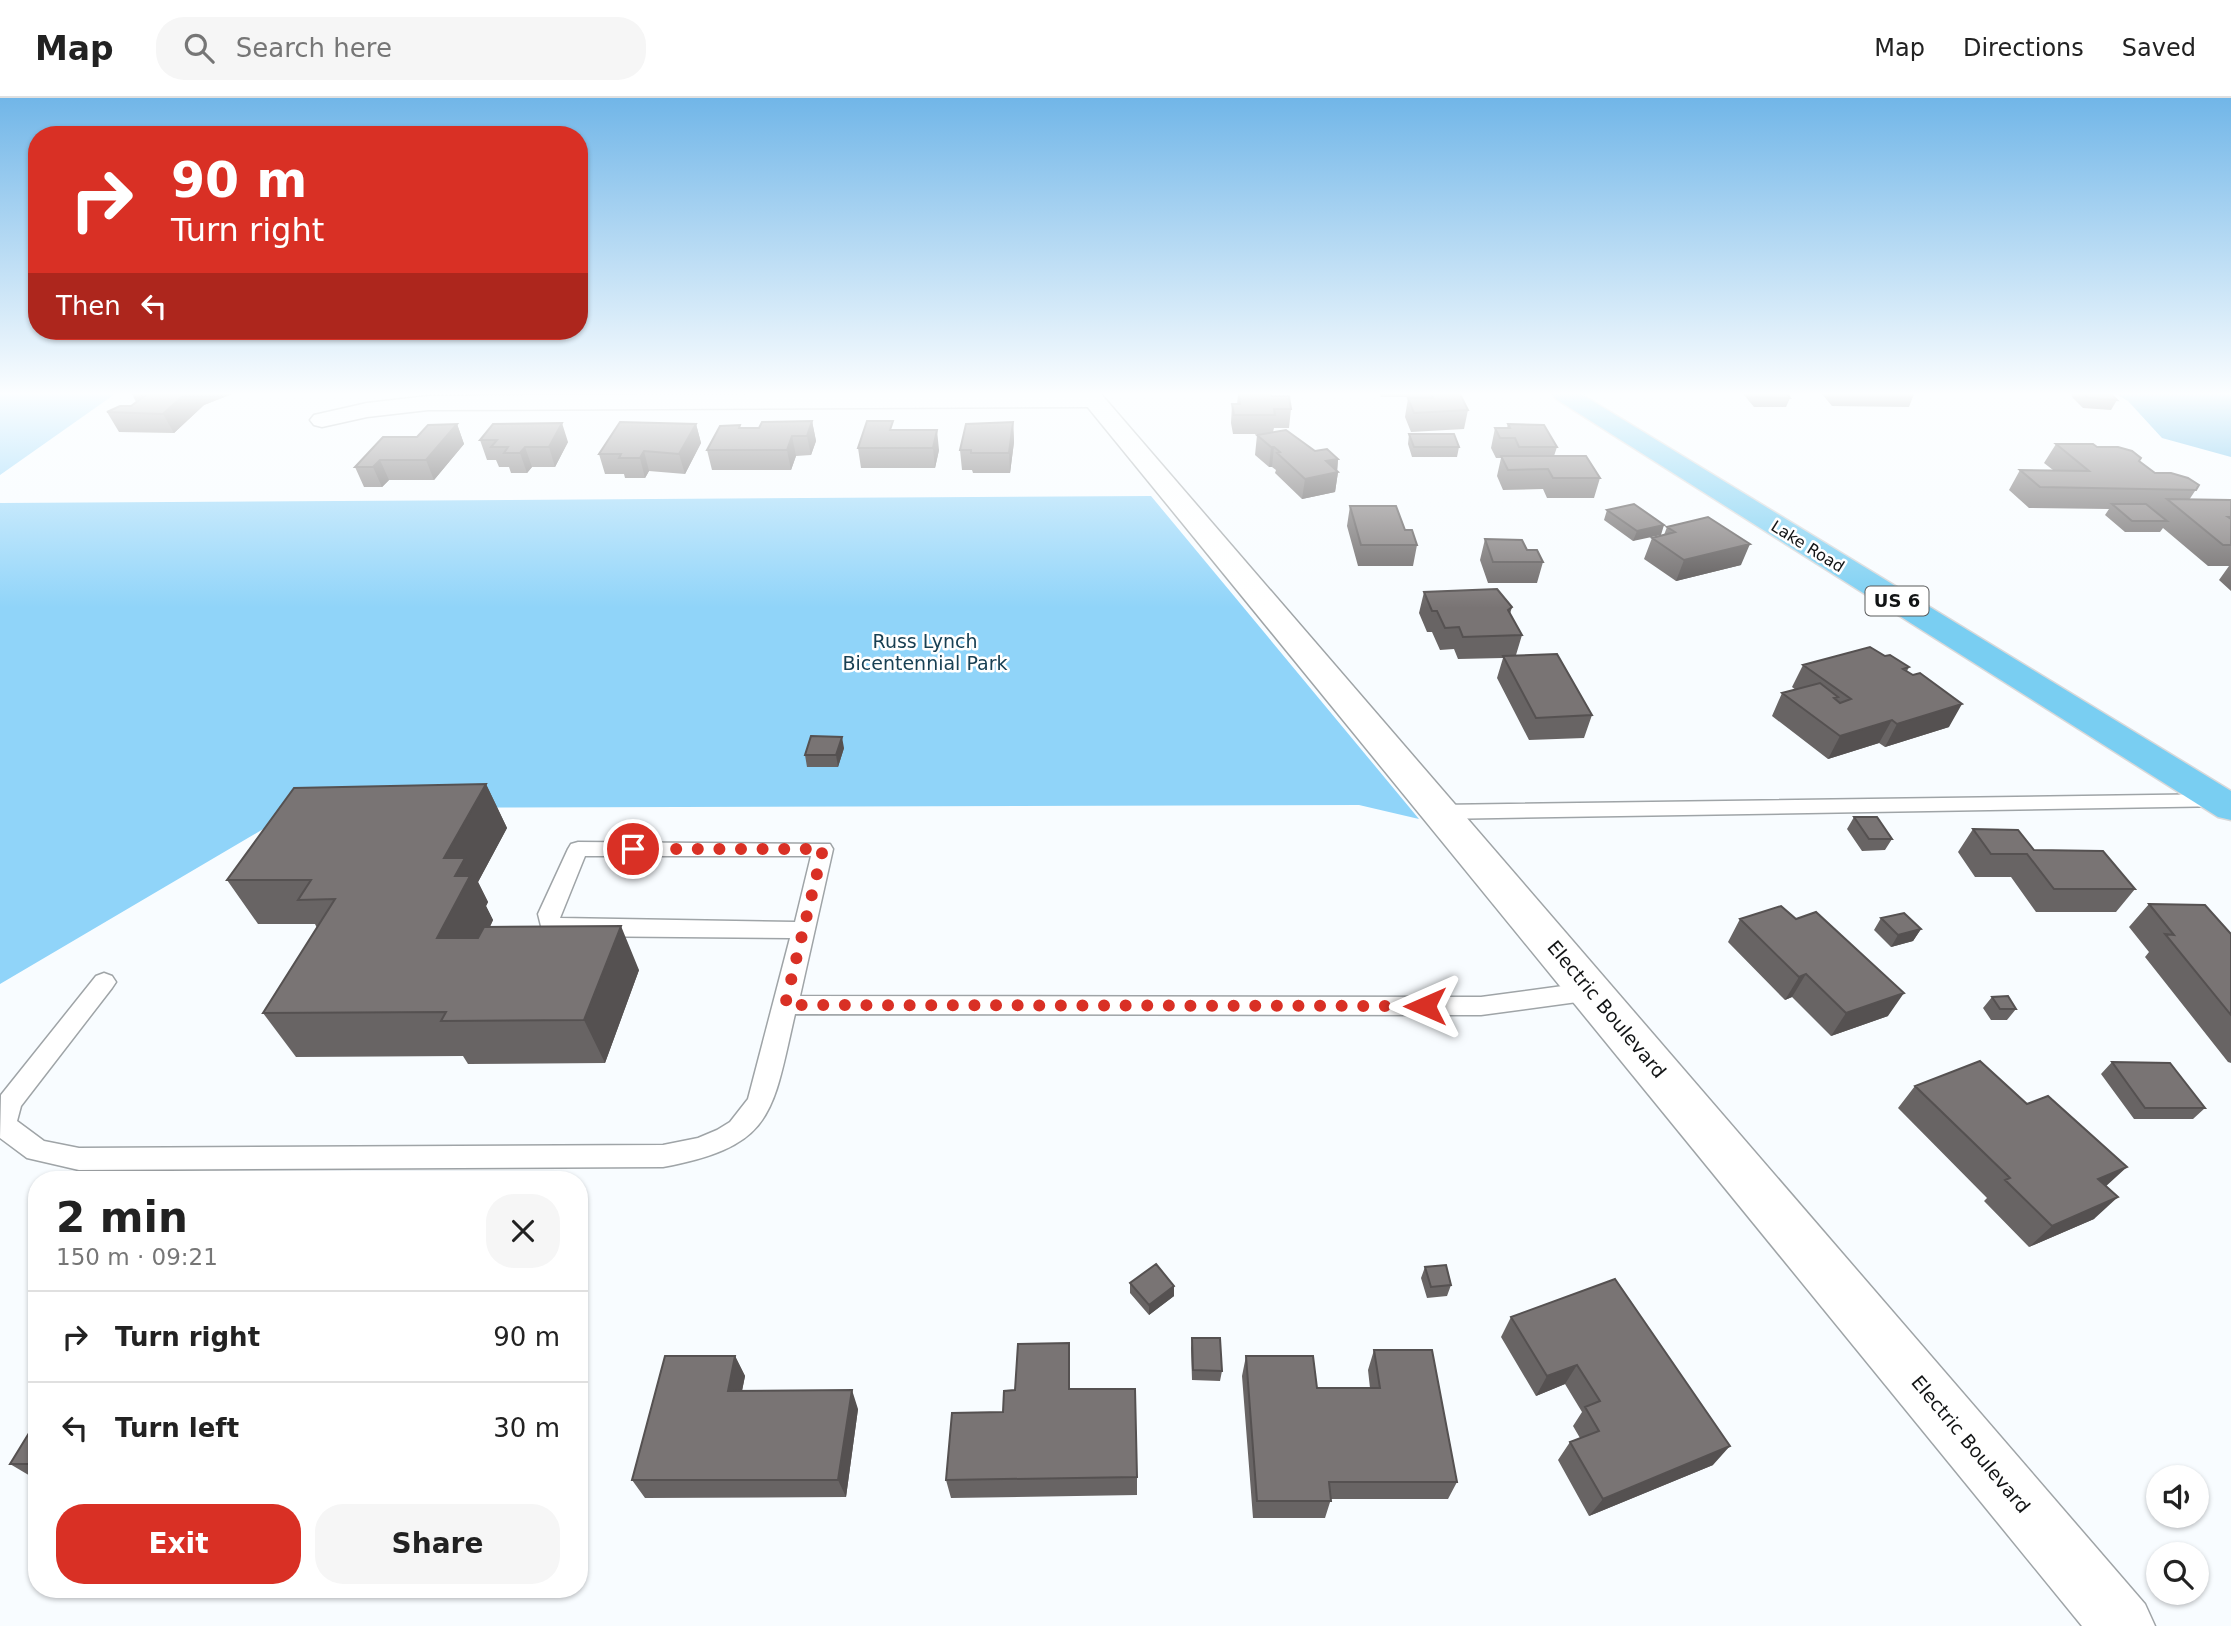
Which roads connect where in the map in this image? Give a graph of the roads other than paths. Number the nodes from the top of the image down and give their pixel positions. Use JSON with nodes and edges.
{"nodes":[{"id":1,"x":1148,"y":465,"type":"edge"},
{"id":2,"x":1679,"y":465,"type":"edge"},
{"id":3,"x":2226,"y":805,"type":"edge"},
{"id":4,"x":1439,"y":811,"type":"junction"},
{"id":5,"x":804,"y":930,"type":"junction"},
{"id":6,"x":104,"y":982,"type":"dead end"},
{"id":7,"x":1592,"y":991,"type":"junction"},
{"id":8,"x":785,"y":1005,"type":"junction"},
{"id":9,"x":2123,"y":1626,"type":"edge"}],
"edges":[{"from":1,"to":4,"type":"street","name":"Electric Boulevard"},
{"from":2,"to":3,"type":"main road","name":"Lake Road","number":"US 6"},
{"from":3,"to":4,"type":"lane"},
{"from":4,"to":7,"type":"street","name":"Electric Boulevard"},
{"from":5,"to":5,"type":"lane"},
{"from":5,"to":8,"type":"lane"},
{"from":6,"to":8,"type":"lane"},
{"from":7,"to":8,"type":"lane"},
{"from":7,"to":9,"type":"street","name":"Electric Boulevard"}]}
